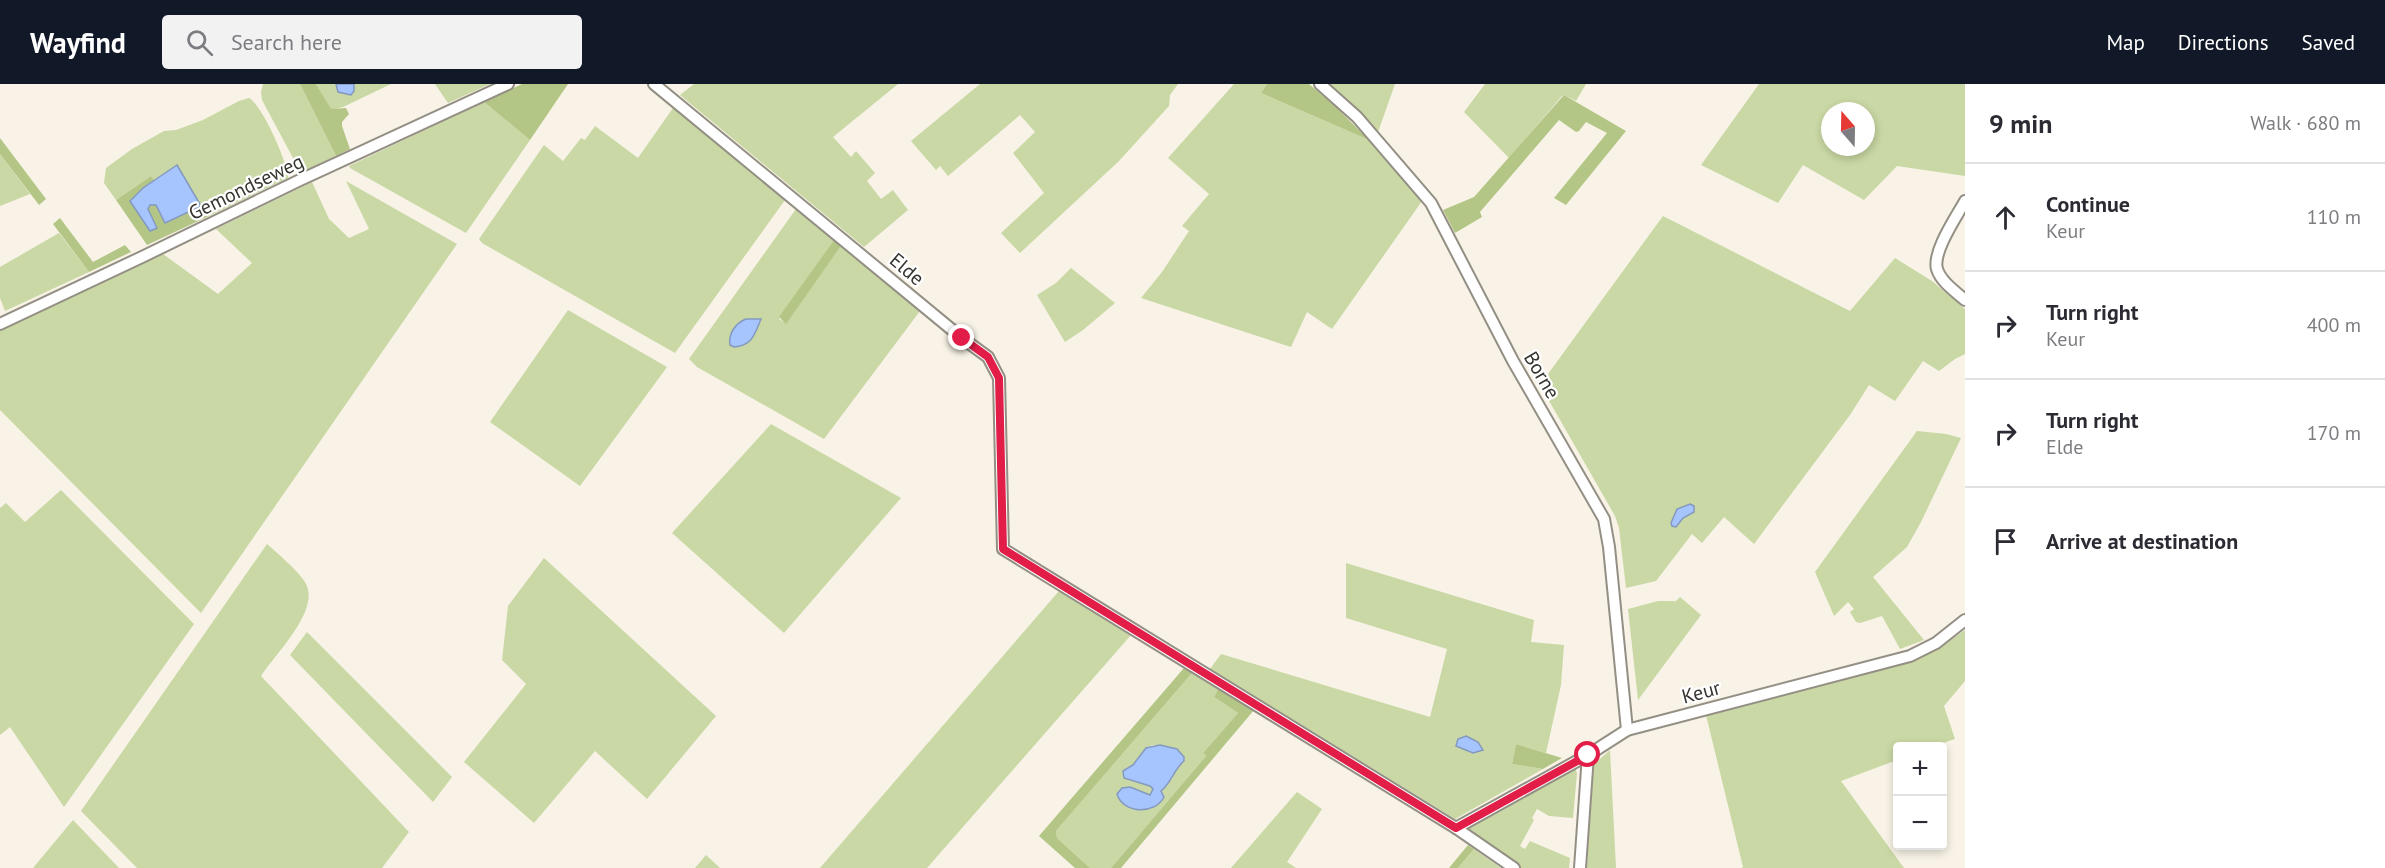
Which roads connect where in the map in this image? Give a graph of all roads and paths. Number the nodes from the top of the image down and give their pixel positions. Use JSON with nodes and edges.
{"nodes":[{"id":1,"x":508,"y":84,"type":"edge"},
{"id":2,"x":654,"y":84,"type":"edge"},
{"id":3,"x":1320,"y":84,"type":"edge"},
{"id":4,"x":1965,"y":201,"type":"edge"},
{"id":5,"x":1965,"y":300,"type":"edge"},
{"id":6,"x":0,"y":324,"type":"edge"},
{"id":7,"x":1965,"y":620,"type":"edge"},
{"id":8,"x":1628,"y":730,"type":"junction"},
{"id":9,"x":1588,"y":755,"type":"junction"},
{"id":10,"x":1456,"y":828,"type":"junction"},
{"id":11,"x":1514,"y":868,"type":"edge"},
{"id":12,"x":1580,"y":868,"type":"edge"}],
"edges":[{"from":1,"to":6,"type":"street","name":"Gemondseweg"},
{"from":2,"to":10,"type":"street","name":"Elde"},
{"from":3,"to":8,"type":"street","name":"Borne"},
{"from":4,"to":5,"type":"street"},
{"from":7,"to":8,"type":"street","name":"Keur"},
{"from":8,"to":9,"type":"street","name":"Keur"},
{"from":9,"to":10,"type":"street","name":"Keur"},
{"from":9,"to":12,"type":"street"},
{"from":10,"to":11,"type":"street"}]}
